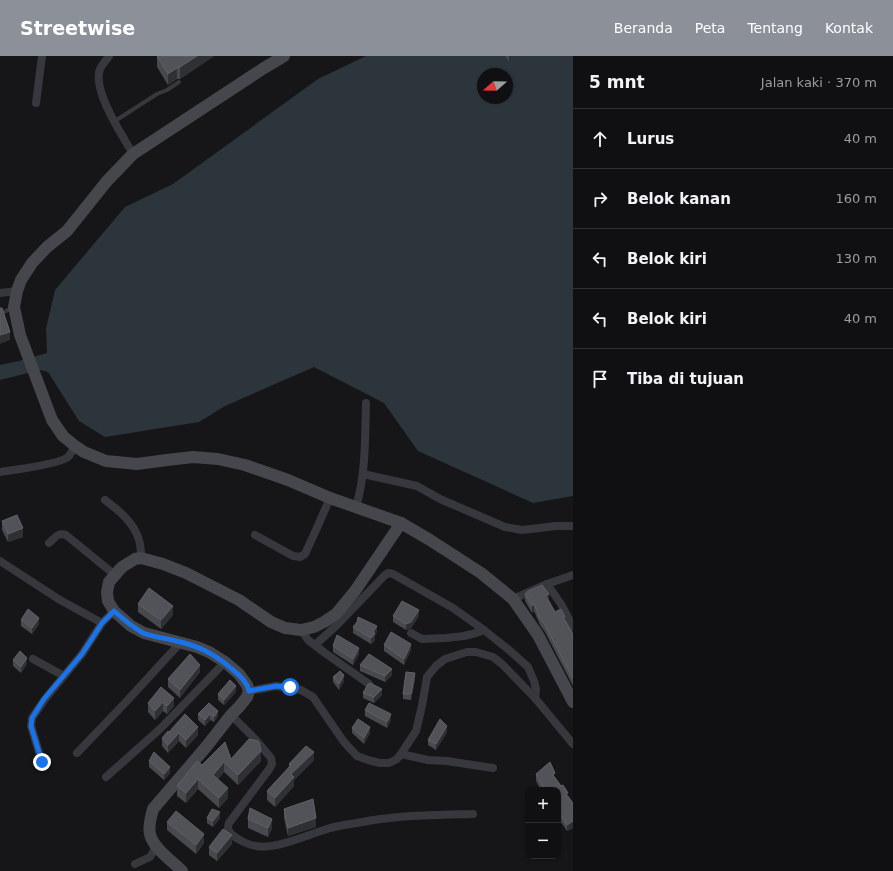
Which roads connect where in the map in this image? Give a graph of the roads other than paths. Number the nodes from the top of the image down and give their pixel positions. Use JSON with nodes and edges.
{"nodes":[{"id":1,"x":42,"y":56,"type":"edge"},
{"id":2,"x":109,"y":56,"type":"edge"},
{"id":3,"x":284,"y":56,"type":"edge"},
{"id":4,"x":179,"y":82,"type":"dead end"},
{"id":5,"x":36,"y":103,"type":"dead end"},
{"id":6,"x":115,"y":121,"type":"junction"},
{"id":7,"x":133,"y":154,"type":"junction"},
{"id":8,"x":17,"y":291,"type":"junction"},
{"id":9,"x":0,"y":293,"type":"edge"},
{"id":10,"x":14,"y":307,"type":"junction"},
{"id":11,"x":0,"y":314,"type":"edge"},
{"id":12,"x":366,"y":403,"type":"dead end"},
{"id":13,"x":75,"y":446,"type":"junction"},
{"id":14,"x":0,"y":472,"type":"edge"},
{"id":15,"x":363,"y":474,"type":"junction"},
{"id":16,"x":330,"y":498,"type":"junction"},
{"id":17,"x":105,"y":500,"type":"dead end"},
{"id":18,"x":356,"y":508,"type":"junction"},
{"id":19,"x":401,"y":523,"type":"junction"},
{"id":20,"x":573,"y":526,"type":"edge"},
{"id":21,"x":255,"y":535,"type":"dead end"},
{"id":22,"x":49,"y":543,"type":"dead end"},
{"id":23,"x":141,"y":558,"type":"junction"},
{"id":24,"x":0,"y":561,"type":"edge"},
{"id":25,"x":115,"y":575,"type":"junction"},
{"id":26,"x":573,"y":575,"type":"edge"},
{"id":27,"x":547,"y":584,"type":"junction"},
{"id":28,"x":513,"y":599,"type":"junction"},
{"id":29,"x":114,"y":611,"type":"junction"},
{"id":30,"x":102,"y":623,"type":"junction"},
{"id":31,"x":573,"y":627,"type":"edge"},
{"id":32,"x":301,"y":630,"type":"junction"},
{"id":33,"x":484,"y":630,"type":"junction"},
{"id":34,"x":411,"y":633,"type":"dead end"},
{"id":35,"x":182,"y":642,"type":"junction"},
{"id":36,"x":315,"y":645,"type":"junction"},
{"id":37,"x":33,"y":659,"type":"dead end"},
{"id":38,"x":225,"y":662,"type":"junction"},
{"id":39,"x":64,"y":676,"type":"junction"},
{"id":40,"x":369,"y":684,"type":"edge"},
{"id":41,"x":249,"y":691,"type":"junction"},
{"id":42,"x":535,"y":698,"type":"junction"},
{"id":43,"x":573,"y":702,"type":"edge"},
{"id":44,"x":231,"y":715,"type":"junction"},
{"id":45,"x":573,"y":744,"type":"edge"},
{"id":46,"x":77,"y":753,"type":"dead end"},
{"id":47,"x":402,"y":754,"type":"junction"},
{"id":48,"x":42,"y":762,"type":"dead end"},
{"id":49,"x":493,"y":768,"type":"dead end"},
{"id":50,"x":106,"y":777,"type":"dead end"},
{"id":51,"x":473,"y":814,"type":"dead end"},
{"id":52,"x":156,"y":847,"type":"junction"},
{"id":53,"x":135,"y":864,"type":"dead end"},
{"id":54,"x":182,"y":871,"type":"edge"}],
"edges":[{"from":1,"to":5,"type":"street"},
{"from":2,"to":6,"type":"street"},
{"from":3,"to":7,"type":"street"},
{"from":4,"to":6,"type":"lane"},
{"from":6,"to":7,"type":"street"},
{"from":7,"to":8,"type":"street"},
{"from":8,"to":9,"type":"street"},
{"from":8,"to":10,"type":"street"},
{"from":10,"to":11,"type":"lane"},
{"from":10,"to":13,"type":"street"},
{"from":12,"to":15,"type":"street"},
{"from":13,"to":14,"type":"street"},
{"from":13,"to":16,"type":"street"},
{"from":15,"to":18,"type":"street"},
{"from":15,"to":20,"type":"street"},
{"from":16,"to":18,"type":"street"},
{"from":16,"to":21,"type":"street"},
{"from":17,"to":23,"type":"street"},
{"from":18,"to":19,"type":"street"},
{"from":19,"to":28,"type":"street"},
{"from":19,"to":32,"type":"street"},
{"from":22,"to":25,"type":"street"},
{"from":23,"to":25,"type":"street"},
{"from":23,"to":32,"type":"street"},
{"from":24,"to":30,"type":"street"},
{"from":25,"to":29,"type":"street"},
{"from":26,"to":27,"type":"street"},
{"from":27,"to":28,"type":"street"},
{"from":27,"to":31,"type":"street"},
{"from":28,"to":43,"type":"street"},
{"from":29,"to":30,"type":"street"},
{"from":29,"to":35,"type":"street"},
{"from":30,"to":39,"type":"street"},
{"from":32,"to":36,"type":"street"},
{"from":33,"to":34,"type":"street"},
{"from":33,"to":36,"type":"street"},
{"from":33,"to":42,"type":"street"},
{"from":35,"to":38,"type":"street"},
{"from":35,"to":46,"type":"street"},
{"from":36,"to":40,"type":"street"},
{"from":37,"to":39,"type":"street"},
{"from":38,"to":41,"type":"street"},
{"from":38,"to":50,"type":"street"},
{"from":39,"to":48,"type":"street"},
{"from":41,"to":44,"type":"street"},
{"from":41,"to":47,"type":"street"},
{"from":42,"to":45,"type":"street"},
{"from":42,"to":47,"type":"street"},
{"from":44,"to":51,"type":"street"},
{"from":44,"to":52,"type":"street"},
{"from":47,"to":49,"type":"street"},
{"from":52,"to":53,"type":"street"},
{"from":52,"to":54,"type":"street"}]}
